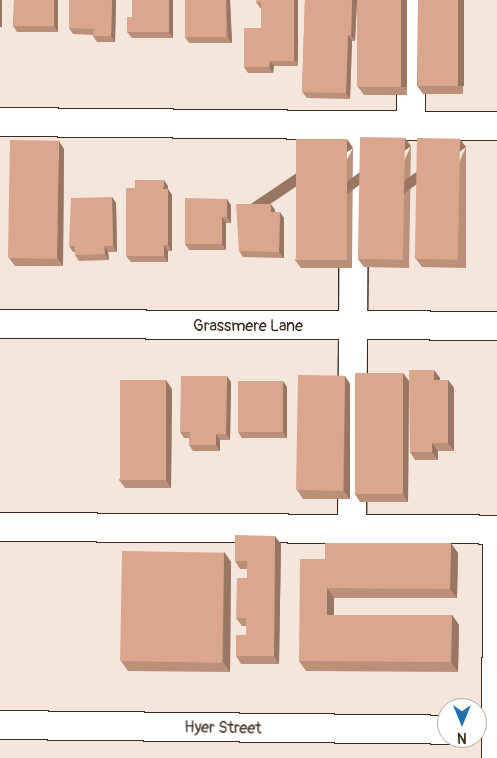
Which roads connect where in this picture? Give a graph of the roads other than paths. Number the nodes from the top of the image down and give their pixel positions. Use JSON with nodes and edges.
{"nodes":[{"id":1,"x":411,"y":0,"type":"edge"},
{"id":2,"x":0,"y":122,"type":"edge"},
{"id":3,"x":354,"y":125,"type":"junction"},
{"id":4,"x":411,"y":126,"type":"junction"},
{"id":5,"x":497,"y":126,"type":"edge"},
{"id":6,"x":0,"y":324,"type":"edge"},
{"id":7,"x":355,"y":326,"type":"junction"},
{"id":8,"x":497,"y":326,"type":"edge"},
{"id":9,"x":0,"y":527,"type":"edge"},
{"id":10,"x":352,"y":529,"type":"junction"},
{"id":11,"x":497,"y":530,"type":"edge"},
{"id":12,"x":497,"y":540,"type":"edge"},
{"id":13,"x":0,"y":725,"type":"edge"},
{"id":14,"x":437,"y":730,"type":"edge"},
{"id":15,"x":497,"y":731,"type":"edge"},
{"id":16,"x":496,"y":758,"type":"edge"}],
"edges":[{"from":1,"to":4,"type":"street"},
{"from":2,"to":3,"type":"street"},
{"from":3,"to":4,"type":"street"},
{"from":3,"to":7,"type":"street"},
{"from":4,"to":5,"type":"street"},
{"from":6,"to":7,"type":"street","name":"Grassmere Lane"},
{"from":7,"to":8,"type":"street","name":"Grassmere Lane"},
{"from":7,"to":10,"type":"street"},
{"from":9,"to":10,"type":"street"},
{"from":10,"to":11,"type":"street"},
{"from":12,"to":15,"type":"street"},
{"from":13,"to":14,"type":"street","name":"Hyer Street"},
{"from":15,"to":16,"type":"street"}]}
